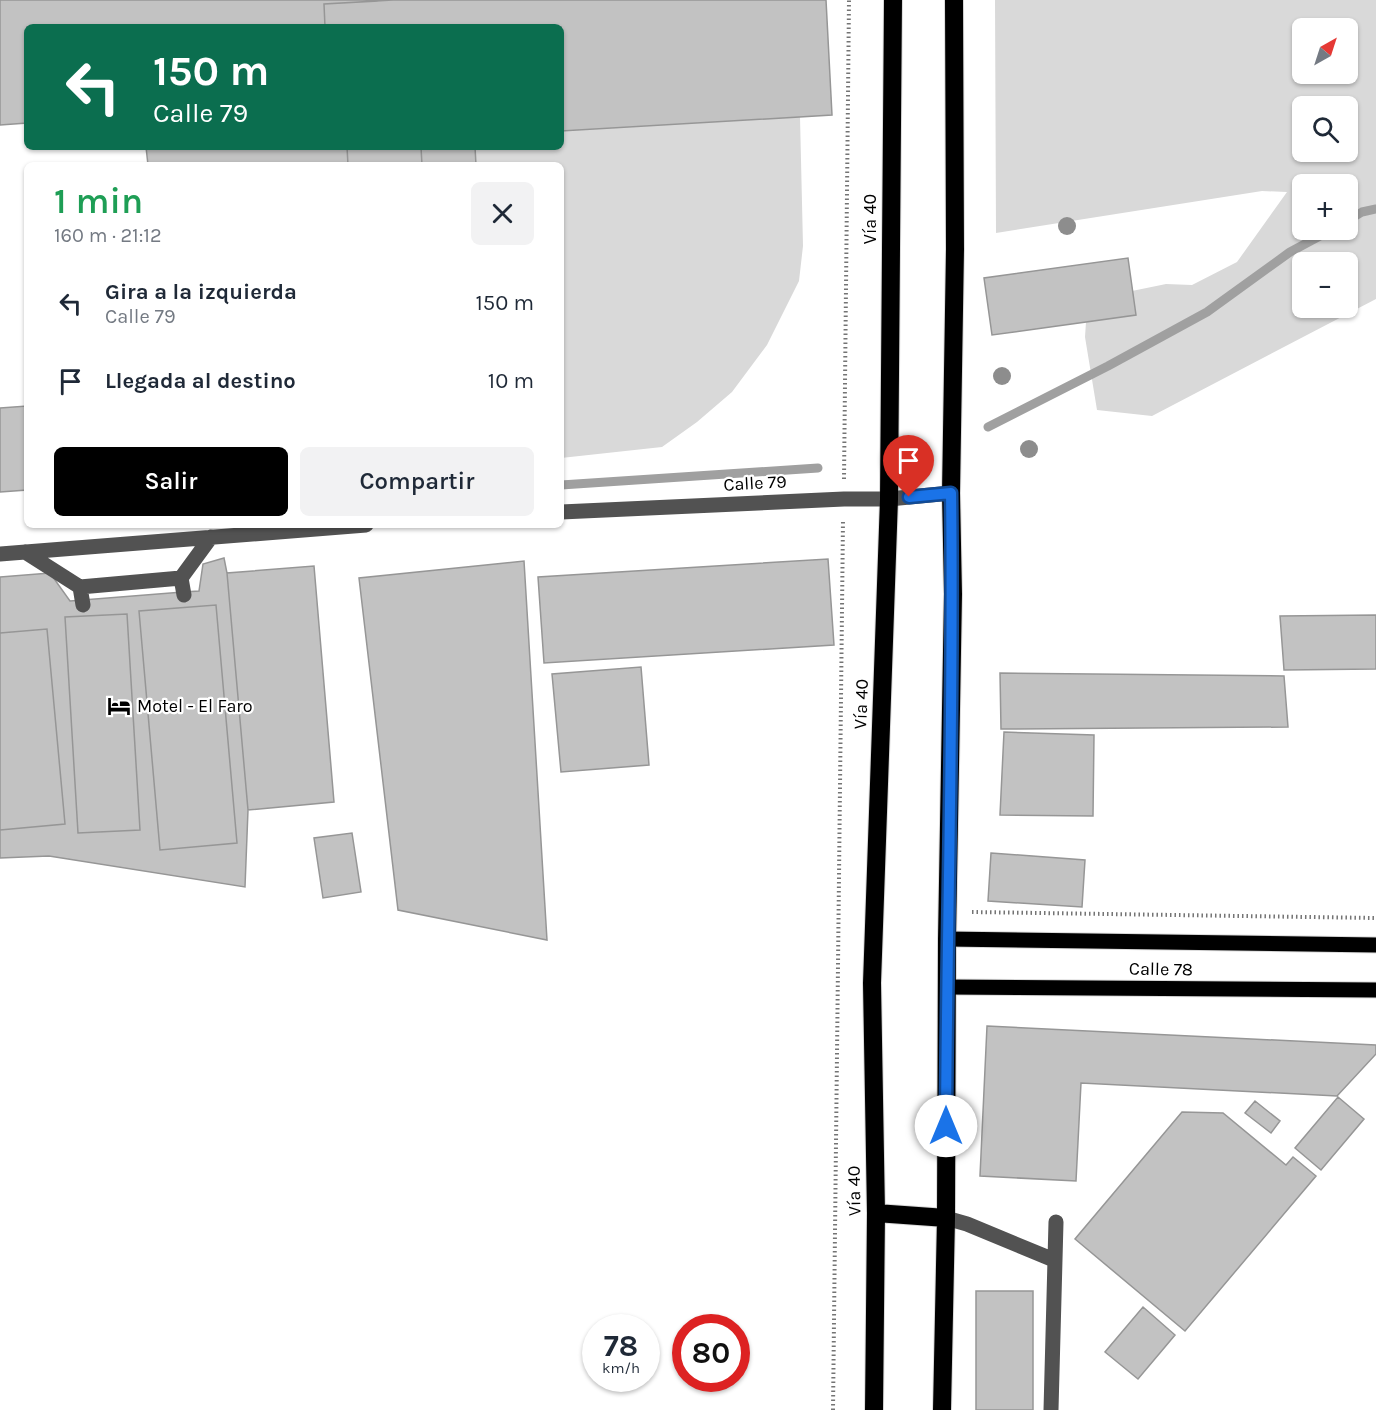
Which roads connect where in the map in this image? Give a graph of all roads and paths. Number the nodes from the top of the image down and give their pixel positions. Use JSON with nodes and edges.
{"nodes":[{"id":1,"x":849,"y":0,"type":"edge"},
{"id":2,"x":893,"y":0,"type":"edge"},
{"id":3,"x":954,"y":0,"type":"edge"},
{"id":4,"x":951,"y":493,"type":"junction"},
{"id":5,"x":844,"y":499,"type":"junction"},
{"id":6,"x":889,"y":499,"type":"junction"},
{"id":7,"x":564,"y":512,"type":"edge"},
{"id":8,"x":327,"y":528,"type":"edge"},
{"id":9,"x":211,"y":537,"type":"junction"},
{"id":10,"x":25,"y":552,"type":"junction"},
{"id":11,"x":0,"y":554,"type":"edge"},
{"id":12,"x":181,"y":578,"type":"junction"},
{"id":13,"x":80,"y":587,"type":"junction"},
{"id":14,"x":184,"y":595,"type":"dead end"},
{"id":15,"x":83,"y":604,"type":"dead end"},
{"id":16,"x":972,"y":912,"type":"dead end"},
{"id":17,"x":1376,"y":918,"type":"edge"},
{"id":18,"x":947,"y":939,"type":"junction"},
{"id":19,"x":1376,"y":945,"type":"edge"},
{"id":20,"x":946,"y":987,"type":"junction"},
{"id":21,"x":1376,"y":990,"type":"edge"},
{"id":22,"x":876,"y":1213,"type":"junction"},
{"id":23,"x":946,"y":1218,"type":"junction"},
{"id":24,"x":1056,"y":1222,"type":"dead end"},
{"id":25,"x":1054,"y":1260,"type":"junction"},
{"id":26,"x":833,"y":1410,"type":"edge"},
{"id":27,"x":874,"y":1410,"type":"edge"},
{"id":28,"x":942,"y":1410,"type":"edge"},
{"id":29,"x":1051,"y":1410,"type":"edge"}],
"edges":[{"from":1,"to":5,"type":"path"},
{"from":2,"to":6,"type":"highway","name":"Vía 40"},
{"from":3,"to":4,"type":"highway"},
{"from":4,"to":6,"type":"street","name":"Calle 79"},
{"from":4,"to":18,"type":"highway"},
{"from":5,"to":6,"type":"street","name":"Calle 79"},
{"from":5,"to":7,"type":"street","name":"Calle 79"},
{"from":5,"to":26,"type":"path"},
{"from":6,"to":22,"type":"highway","name":"Vía 40"},
{"from":8,"to":9,"type":"street"},
{"from":9,"to":10,"type":"street"},
{"from":9,"to":12,"type":"street"},
{"from":10,"to":11,"type":"street"},
{"from":10,"to":13,"type":"street"},
{"from":12,"to":13,"type":"street"},
{"from":12,"to":14,"type":"street"},
{"from":13,"to":15,"type":"street"},
{"from":16,"to":17,"type":"path"},
{"from":18,"to":19,"type":"main road","name":"Calle 78"},
{"from":18,"to":20,"type":"highway"},
{"from":20,"to":21,"type":"main road","name":"Calle 78"},
{"from":20,"to":23,"type":"highway"},
{"from":22,"to":23,"type":"highway"},
{"from":22,"to":27,"type":"highway","name":"Vía 40"},
{"from":23,"to":25,"type":"street"},
{"from":23,"to":28,"type":"highway"},
{"from":24,"to":25,"type":"street"},
{"from":25,"to":29,"type":"street"}]}
